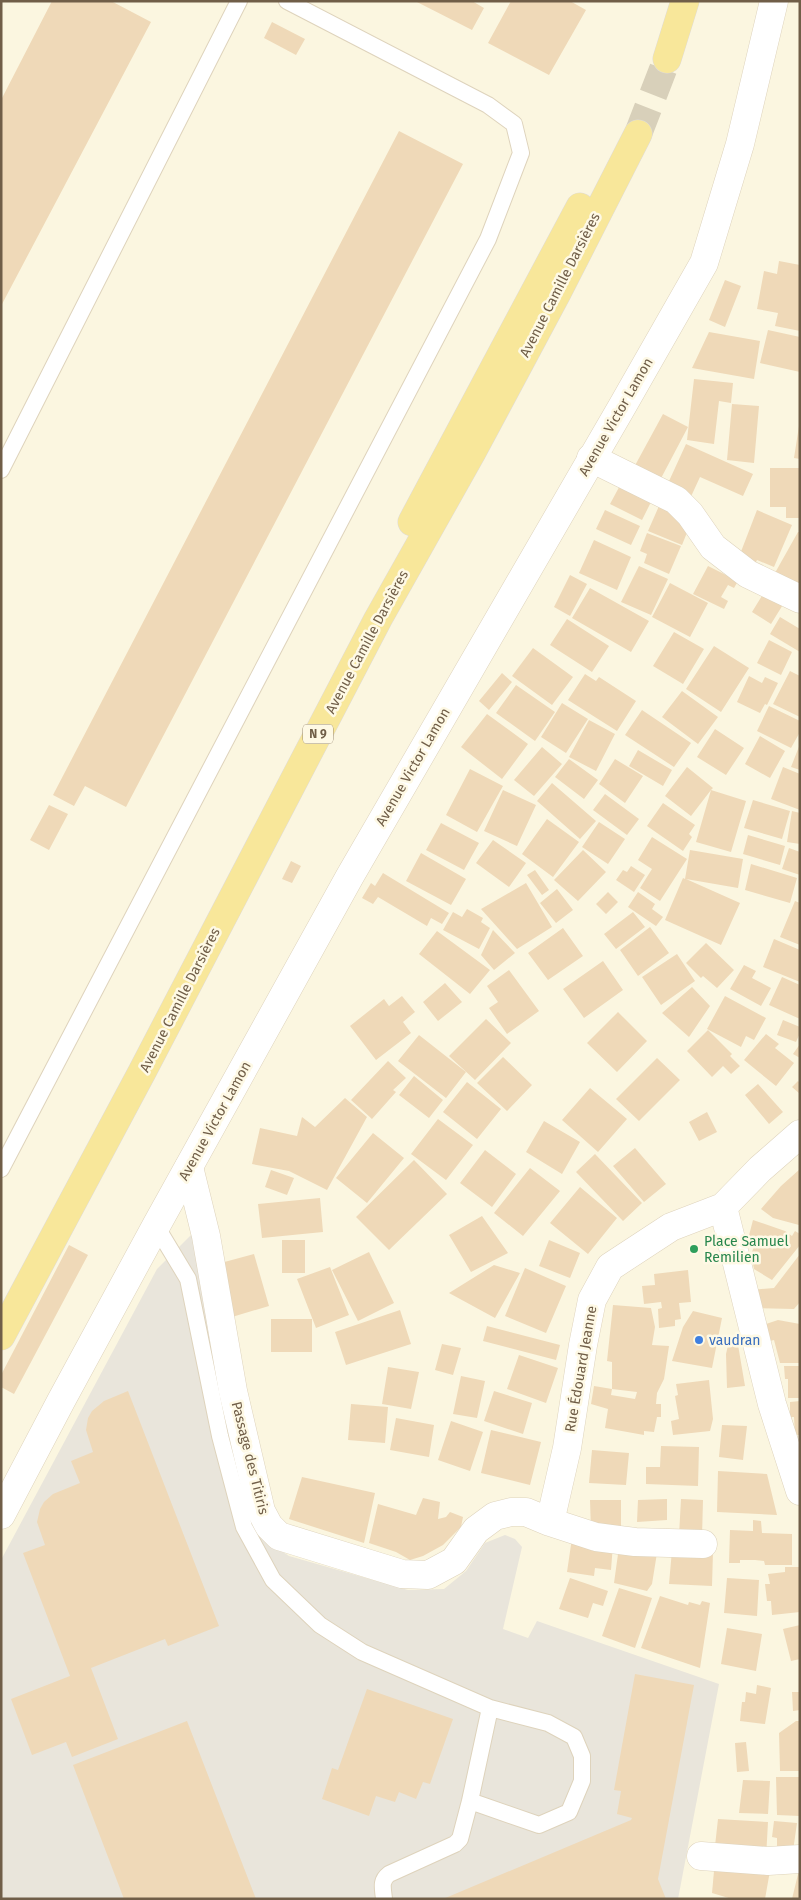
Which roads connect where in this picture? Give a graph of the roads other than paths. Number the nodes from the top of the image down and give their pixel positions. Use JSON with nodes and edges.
{"nodes":[{"id":1,"x":239,"y":1,"type":"edge"},
{"id":2,"x":287,"y":1,"type":"edge"},
{"id":3,"x":667,"y":1,"type":"edge"},
{"id":4,"x":684,"y":1,"type":"edge"},
{"id":5,"x":774,"y":1,"type":"edge"},
{"id":6,"x":591,"y":458,"type":"junction"},
{"id":7,"x":1,"y":470,"type":"edge"},
{"id":8,"x":800,"y":599,"type":"edge"},
{"id":9,"x":800,"y":1134,"type":"edge"},
{"id":10,"x":189,"y":1167,"type":"junction"},
{"id":11,"x":1,"y":1169,"type":"edge"},
{"id":12,"x":723,"y":1207,"type":"junction"},
{"id":13,"x":156,"y":1226,"type":"junction"},
{"id":14,"x":1,"y":1300,"type":"edge"},
{"id":15,"x":1,"y":1336,"type":"edge"},
{"id":16,"x":800,"y":1491,"type":"edge"},
{"id":17,"x":1,"y":1515,"type":"edge"},
{"id":18,"x":550,"y":1522,"type":"junction"},
{"id":19,"x":703,"y":1544,"type":"dead end"},
{"id":20,"x":490,"y":1708,"type":"junction"},
{"id":21,"x":470,"y":1801,"type":"junction"},
{"id":22,"x":701,"y":1856,"type":"dead end"},
{"id":23,"x":800,"y":1859,"type":"edge"},
{"id":24,"x":384,"y":1899,"type":"edge"}],
"edges":[{"from":1,"to":7,"type":"lane"},
{"from":2,"to":11,"type":"lane"},
{"from":3,"to":4,"type":"main road"},
{"from":5,"to":6,"type":"street","name":"Avenue Victor Lamon"},
{"from":6,"to":8,"type":"street"},
{"from":6,"to":10,"type":"street","name":"Avenue Victor Lamon"},
{"from":9,"to":12,"type":"street","name":"Rue Édouard Jeanne"},
{"from":10,"to":13,"type":"street","name":"Avenue Victor Lamon"},
{"from":10,"to":18,"type":"street","name":"Passage des Titiris"},
{"from":12,"to":16,"type":"street"},
{"from":12,"to":18,"type":"street","name":"Rue Édouard Jeanne"},
{"from":13,"to":17,"type":"street","name":"Avenue Victor Lamon"},
{"from":13,"to":20,"type":"lane"},
{"from":14,"to":15,"type":"main road","name":"Avenue Camille Darsières","number":"N 9"},
{"from":18,"to":19,"type":"street"},
{"from":20,"to":21,"type":"lane"},
{"from":20,"to":21,"type":"lane"},
{"from":21,"to":24,"type":"lane"},
{"from":22,"to":23,"type":"street"}]}
